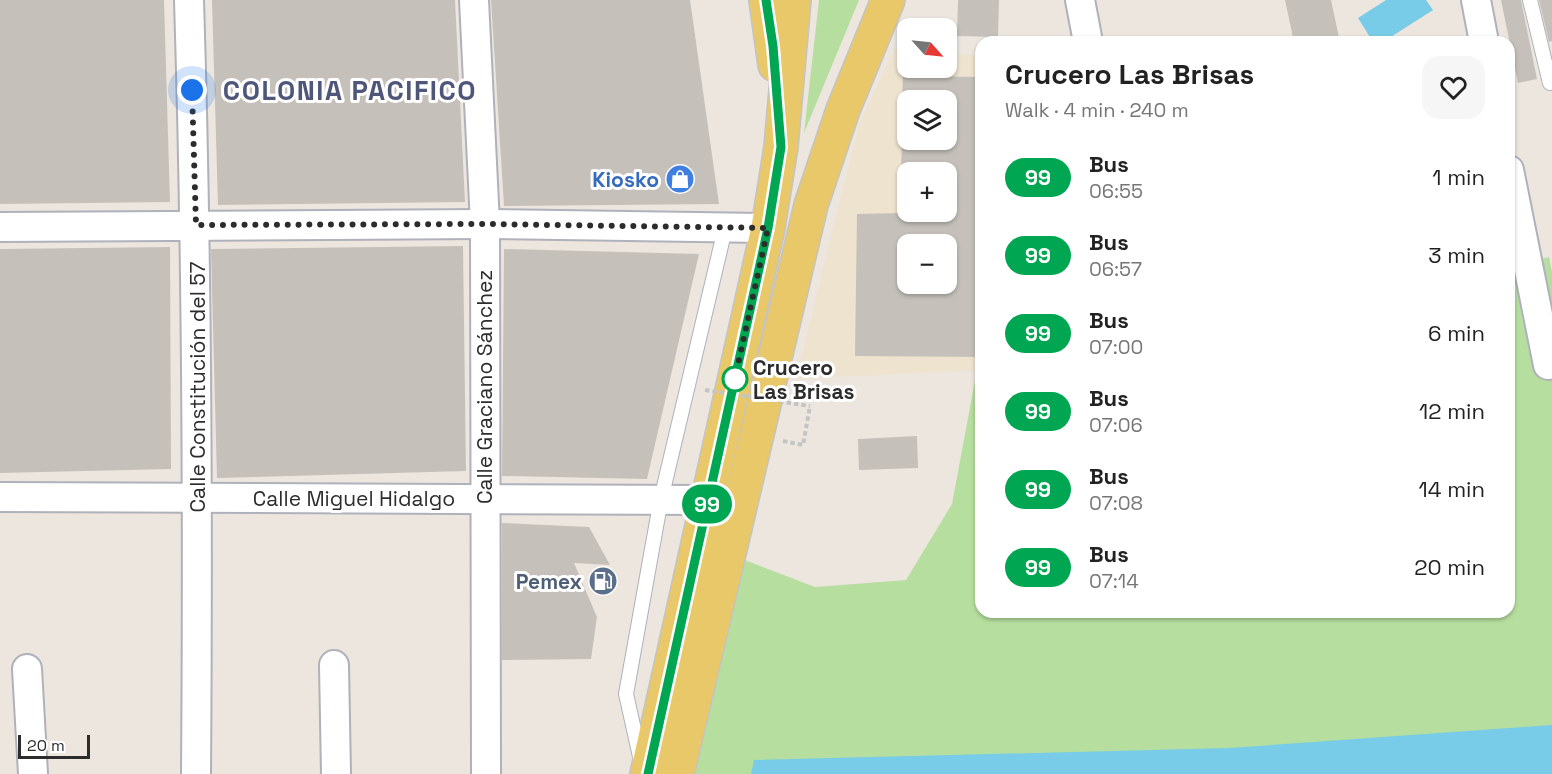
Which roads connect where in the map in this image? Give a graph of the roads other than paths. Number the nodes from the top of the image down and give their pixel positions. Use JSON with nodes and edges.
{"nodes":[{"id":1,"x":189,"y":0,"type":"edge"},
{"id":2,"x":474,"y":0,"type":"edge"},
{"id":3,"x":766,"y":0,"type":"edge"},
{"id":4,"x":794,"y":0,"type":"edge"},
{"id":5,"x":888,"y":0,"type":"edge"},
{"id":6,"x":1080,"y":0,"type":"edge"},
{"id":7,"x":1476,"y":0,"type":"edge"},
{"id":8,"x":1530,"y":0,"type":"edge"},
{"id":9,"x":1087,"y":36,"type":"edge"},
{"id":10,"x":1483,"y":36,"type":"edge"},
{"id":11,"x":1552,"y":82,"type":"edge"},
{"id":12,"x":781,"y":147,"type":"junction"},
{"id":13,"x":1515,"y":200,"type":"edge"},
{"id":14,"x":485,"y":224,"type":"junction"},
{"id":15,"x":196,"y":225,"type":"junction"},
{"id":16,"x":0,"y":227,"type":"edge"},
{"id":17,"x":768,"y":228,"type":"junction"},
{"id":18,"x":725,"y":229,"type":"junction"},
{"id":19,"x":1548,"y":365,"type":"dead end"},
{"id":20,"x":0,"y":497,"type":"edge"},
{"id":21,"x":198,"y":498,"type":"junction"},
{"id":22,"x":484,"y":498,"type":"junction"},
{"id":23,"x":661,"y":499,"type":"junction"},
{"id":24,"x":708,"y":500,"type":"junction"},
{"id":25,"x":334,"y":666,"type":"dead end"},
{"id":26,"x":27,"y":669,"type":"dead end"},
{"id":27,"x":33,"y":774,"type":"edge"},
{"id":28,"x":196,"y":774,"type":"edge"},
{"id":29,"x":336,"y":774,"type":"edge"},
{"id":30,"x":486,"y":774,"type":"edge"},
{"id":31,"x":646,"y":774,"type":"edge"},
{"id":32,"x":677,"y":774,"type":"edge"}],
"edges":[{"from":1,"to":15,"type":"street","name":"Calle Constitución del 57"},
{"from":2,"to":14,"type":"street","name":"Calle Graciano Sánchez"},
{"from":3,"to":12,"type":"main road"},
{"from":4,"to":12,"type":"main road"},
{"from":5,"to":32,"type":"main road"},
{"from":6,"to":9,"type":"street"},
{"from":7,"to":10,"type":"street"},
{"from":8,"to":11,"type":"lane"},
{"from":12,"to":17,"type":"main road"},
{"from":13,"to":19,"type":"street"},
{"from":14,"to":15,"type":"street"},
{"from":14,"to":18,"type":"street"},
{"from":14,"to":22,"type":"street","name":"Calle Graciano Sánchez"},
{"from":15,"to":16,"type":"street"},
{"from":15,"to":21,"type":"street","name":"Calle Constitución del 57"},
{"from":17,"to":18,"type":"street"},
{"from":17,"to":24,"type":"main road"},
{"from":18,"to":23,"type":"lane"},
{"from":20,"to":21,"type":"street","name":"Calle Miguel Hidalgo"},
{"from":21,"to":22,"type":"street","name":"Calle Miguel Hidalgo"},
{"from":21,"to":28,"type":"street","name":"Calle Constitución del 57"},
{"from":22,"to":23,"type":"street","name":"Calle Miguel Hidalgo"},
{"from":22,"to":30,"type":"street","name":"Calle Graciano Sánchez"},
{"from":23,"to":24,"type":"street","name":"Calle Miguel Hidalgo"},
{"from":23,"to":31,"type":"lane"},
{"from":24,"to":31,"type":"main road"},
{"from":25,"to":29,"type":"street"},
{"from":26,"to":27,"type":"street"}]}
